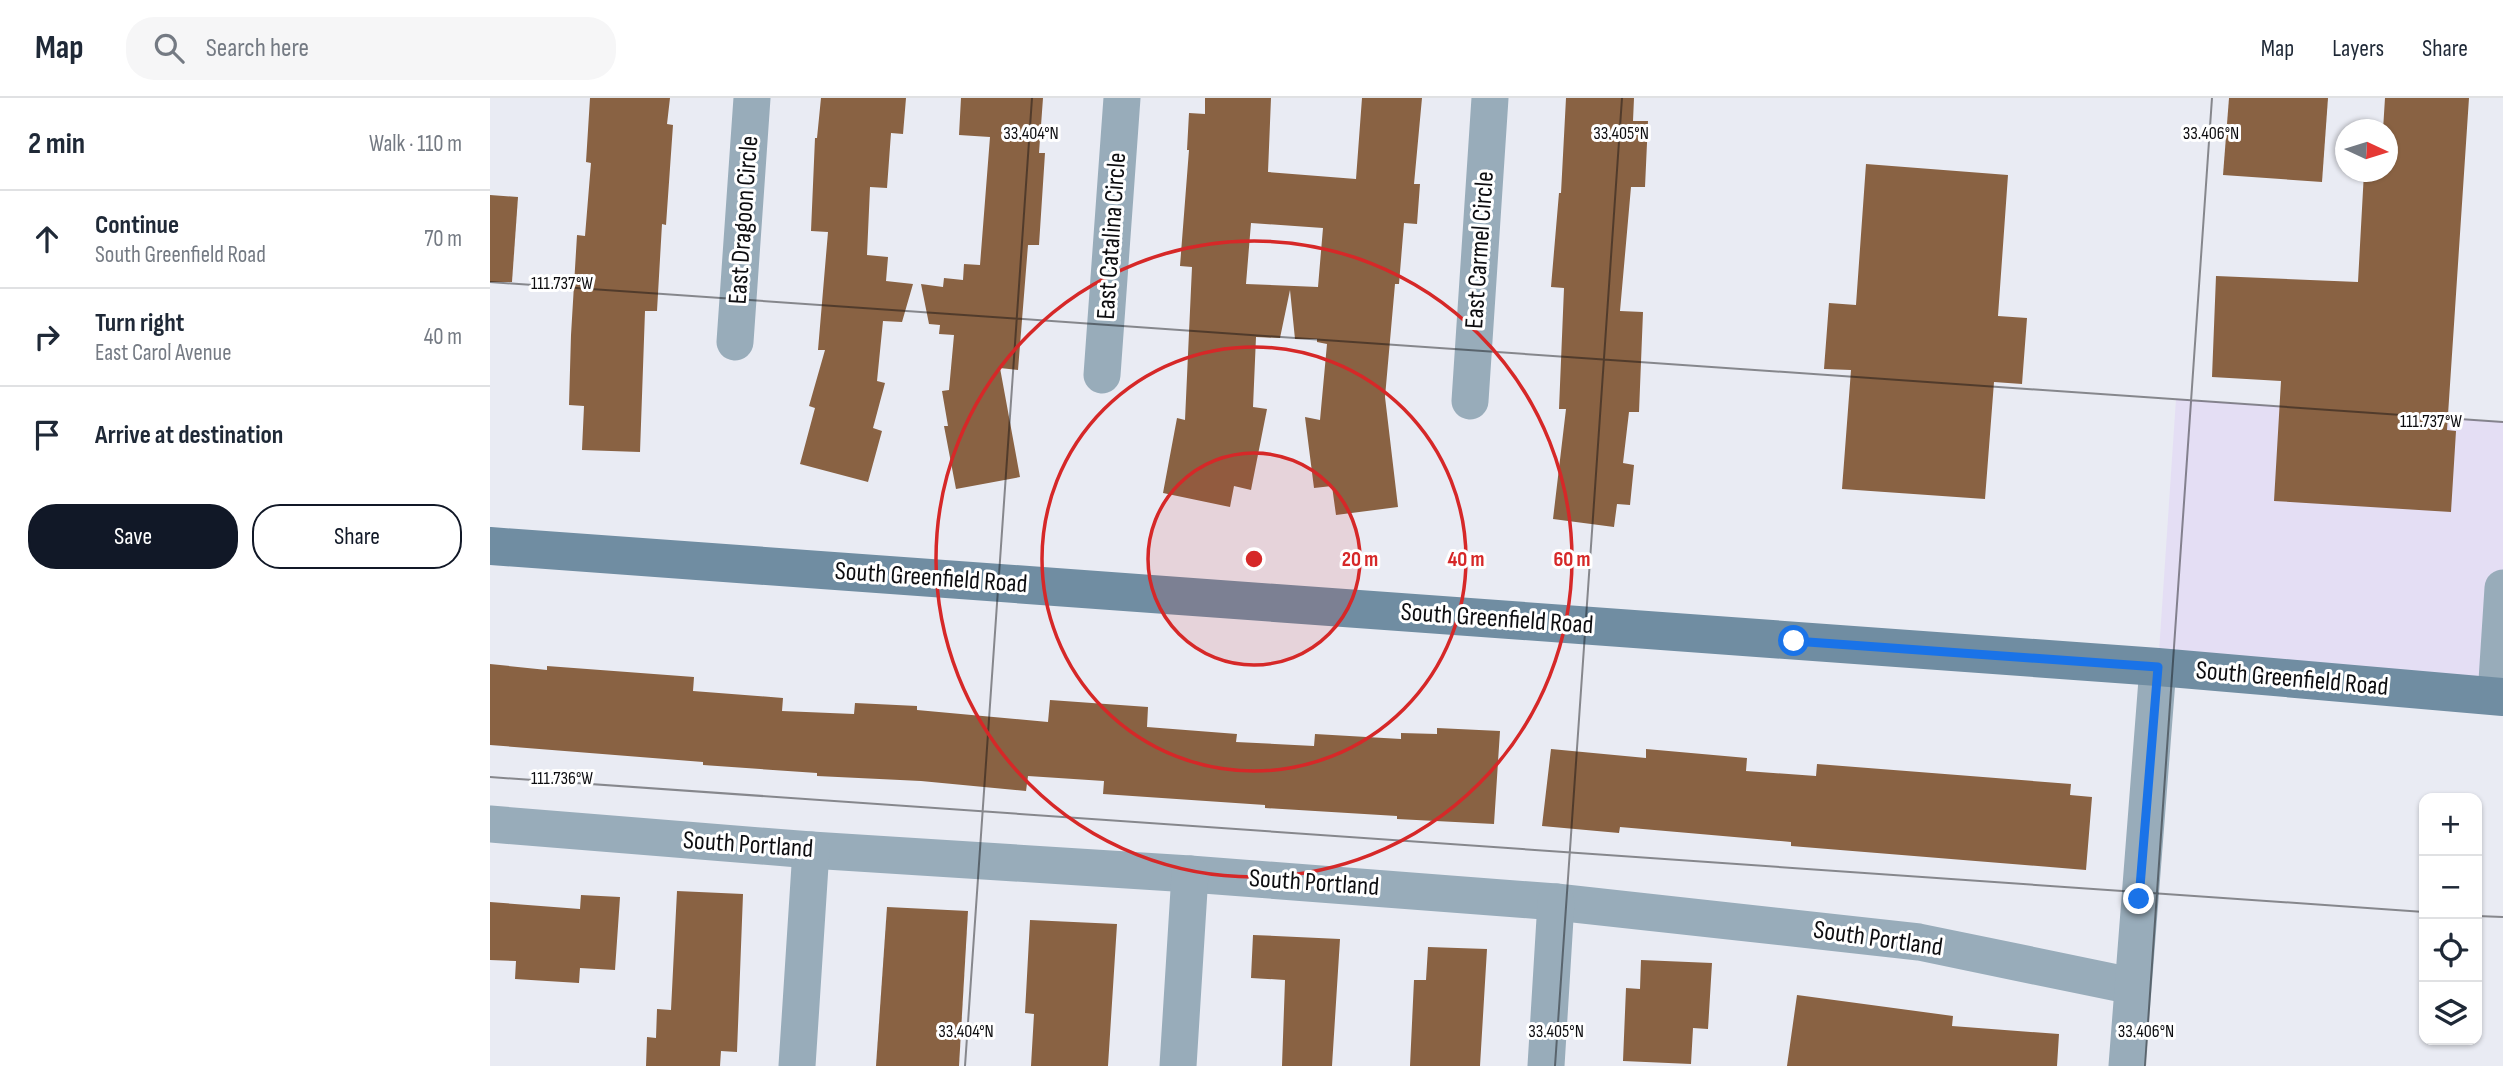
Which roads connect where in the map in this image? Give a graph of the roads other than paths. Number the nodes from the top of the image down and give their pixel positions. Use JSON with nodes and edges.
{"nodes":[{"id":1,"x":752,"y":98,"type":"edge"},
{"id":2,"x":1122,"y":98,"type":"edge"},
{"id":3,"x":1490,"y":98,"type":"edge"},
{"id":4,"x":735,"y":342,"type":"dead end"},
{"id":5,"x":1102,"y":375,"type":"dead end"},
{"id":6,"x":1469,"y":401,"type":"dead end"},
{"id":7,"x":490,"y":546,"type":"edge"},
{"id":8,"x":2503,"y":588,"type":"edge"},
{"id":9,"x":2158,"y":667,"type":"junction"},
{"id":10,"x":2500,"y":696,"type":"edge"},
{"id":11,"x":490,"y":824,"type":"edge"},
{"id":12,"x":811,"y":850,"type":"junction"},
{"id":13,"x":1190,"y":874,"type":"junction"},
{"id":14,"x":1556,"y":902,"type":"junction"},
{"id":15,"x":2132,"y":986,"type":"junction"},
{"id":16,"x":797,"y":1066,"type":"edge"},
{"id":17,"x":1178,"y":1066,"type":"edge"},
{"id":18,"x":1546,"y":1066,"type":"edge"},
{"id":19,"x":2127,"y":1066,"type":"edge"}],
"edges":[{"from":1,"to":4,"type":"street","name":"East Dragoon Circle"},
{"from":2,"to":5,"type":"street","name":"East Catalina Circle"},
{"from":3,"to":6,"type":"street","name":"East Carmel Circle"},
{"from":7,"to":9,"type":"main road","name":"South Greenfield Road"},
{"from":8,"to":10,"type":"street"},
{"from":9,"to":10,"type":"main road","name":"South Greenfield Road"},
{"from":9,"to":15,"type":"street"},
{"from":11,"to":12,"type":"street","name":"South Portland"},
{"from":12,"to":13,"type":"street","name":"South Portland"},
{"from":12,"to":16,"type":"street"},
{"from":13,"to":14,"type":"street","name":"South Portland"},
{"from":13,"to":17,"type":"street"},
{"from":14,"to":15,"type":"street","name":"South Portland"},
{"from":14,"to":18,"type":"street"},
{"from":15,"to":19,"type":"street"}]}
